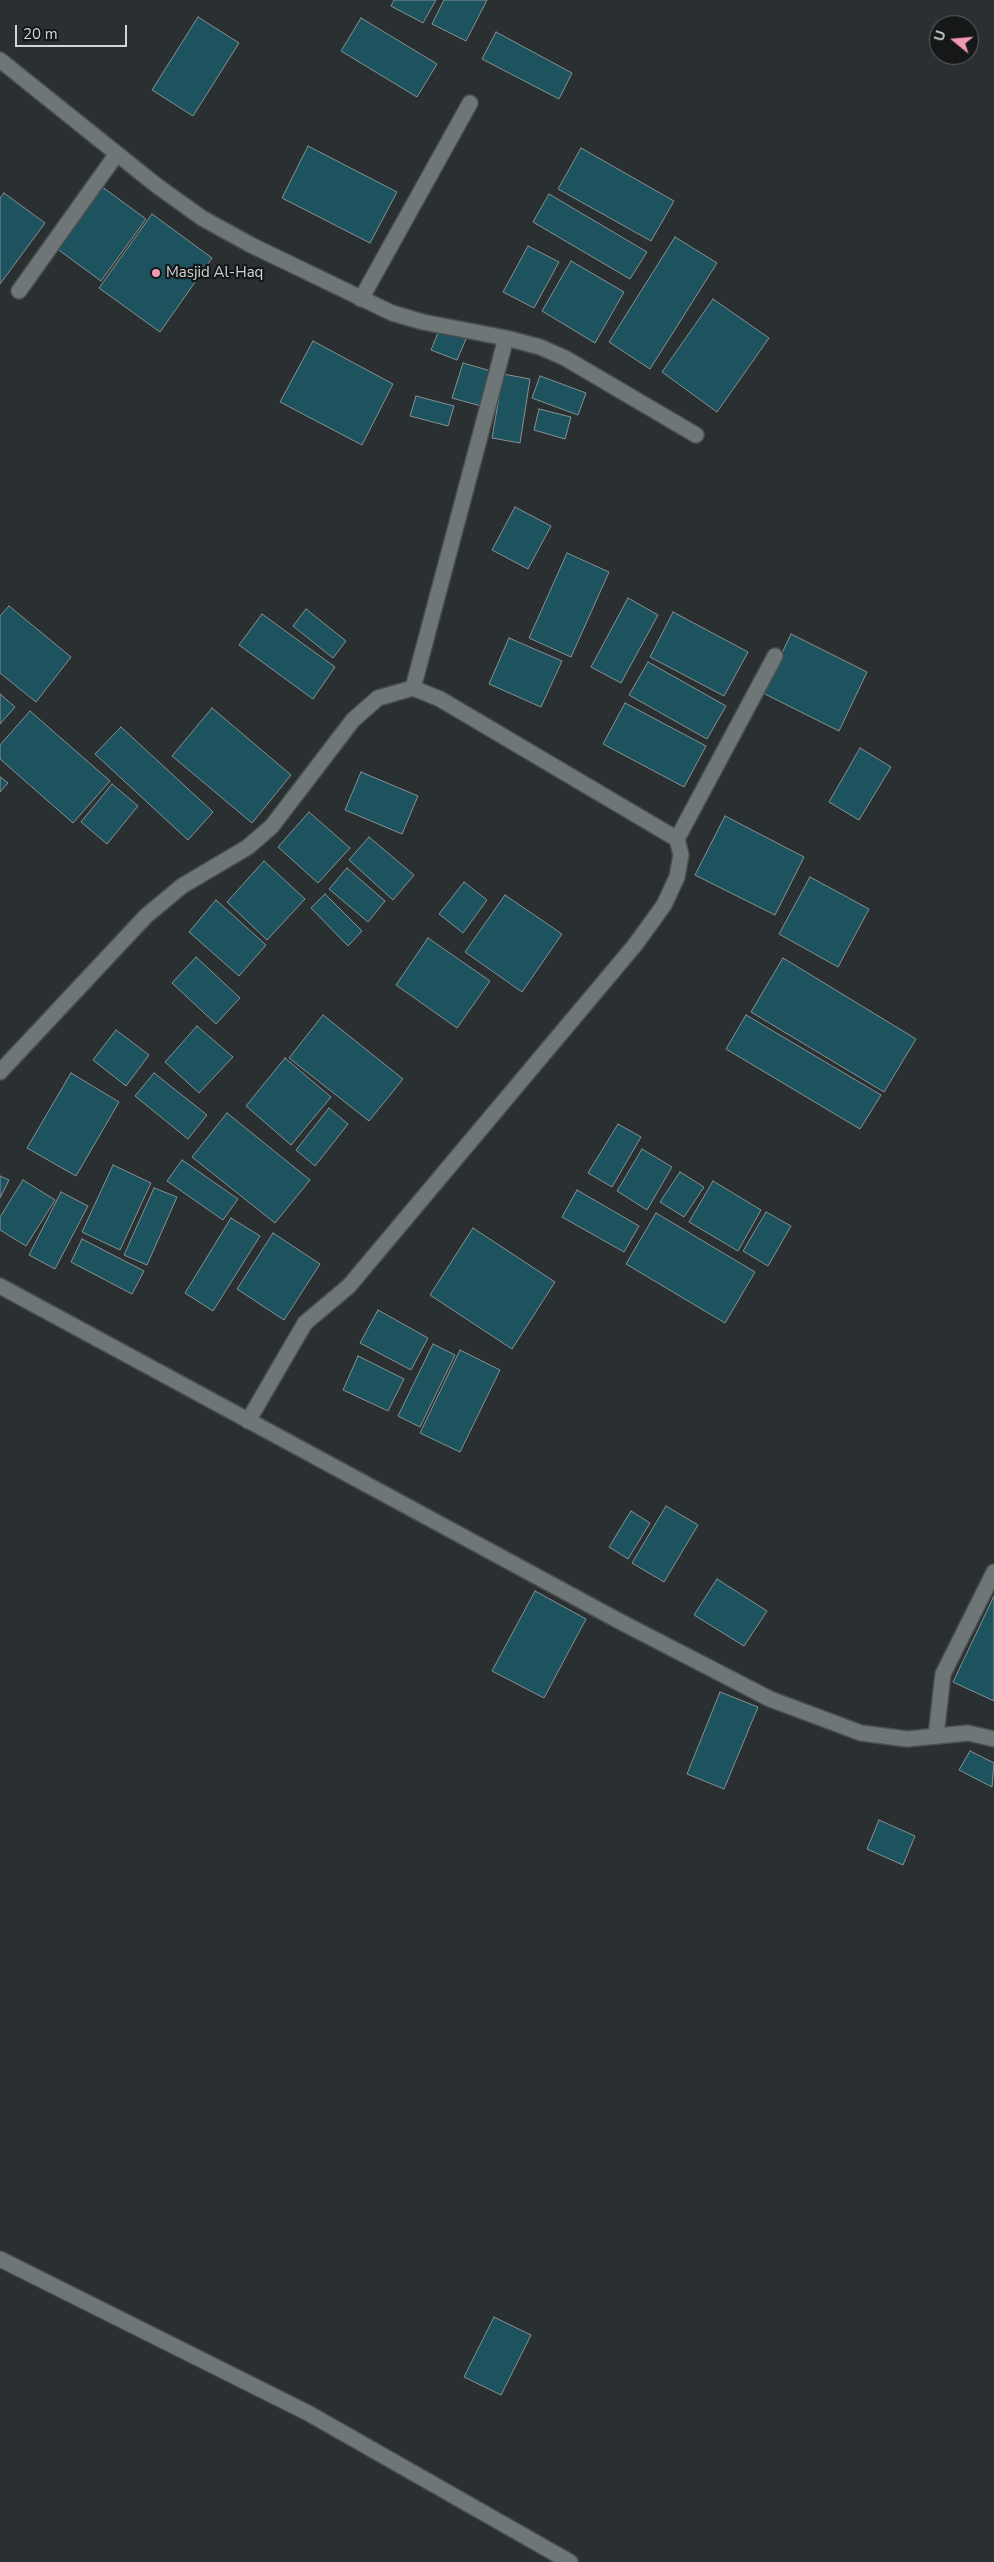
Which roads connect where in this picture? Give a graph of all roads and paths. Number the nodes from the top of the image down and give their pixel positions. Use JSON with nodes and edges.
{"nodes":[{"id":1,"x":0,"y":60,"type":"edge"},
{"id":2,"x":470,"y":103,"type":"dead end"},
{"id":3,"x":116,"y":155,"type":"junction"},
{"id":4,"x":19,"y":290,"type":"dead end"},
{"id":5,"x":361,"y":299,"type":"junction"},
{"id":6,"x":506,"y":338,"type":"junction"},
{"id":7,"x":696,"y":435,"type":"dead end"},
{"id":8,"x":775,"y":656,"type":"dead end"},
{"id":9,"x":413,"y":688,"type":"junction"},
{"id":10,"x":677,"y":839,"type":"junction"},
{"id":11,"x":0,"y":1072,"type":"edge"},
{"id":12,"x":0,"y":1286,"type":"edge"},
{"id":13,"x":248,"y":1421,"type":"junction"},
{"id":14,"x":994,"y":1572,"type":"edge"},
{"id":15,"x":936,"y":1736,"type":"junction"},
{"id":16,"x":994,"y":1738,"type":"edge"},
{"id":17,"x":0,"y":2259,"type":"edge"},
{"id":18,"x":570,"y":2562,"type":"edge"}],
"edges":[{"from":1,"to":3,"type":"street"},
{"from":2,"to":5,"type":"street"},
{"from":3,"to":4,"type":"street"},
{"from":3,"to":5,"type":"street"},
{"from":5,"to":6,"type":"street"},
{"from":6,"to":7,"type":"street"},
{"from":6,"to":9,"type":"street"},
{"from":8,"to":10,"type":"street"},
{"from":9,"to":10,"type":"street"},
{"from":9,"to":11,"type":"street"},
{"from":10,"to":13,"type":"street"},
{"from":12,"to":13,"type":"street"},
{"from":13,"to":15,"type":"street"},
{"from":14,"to":15,"type":"street"},
{"from":15,"to":16,"type":"street"},
{"from":17,"to":18,"type":"street"}]}
